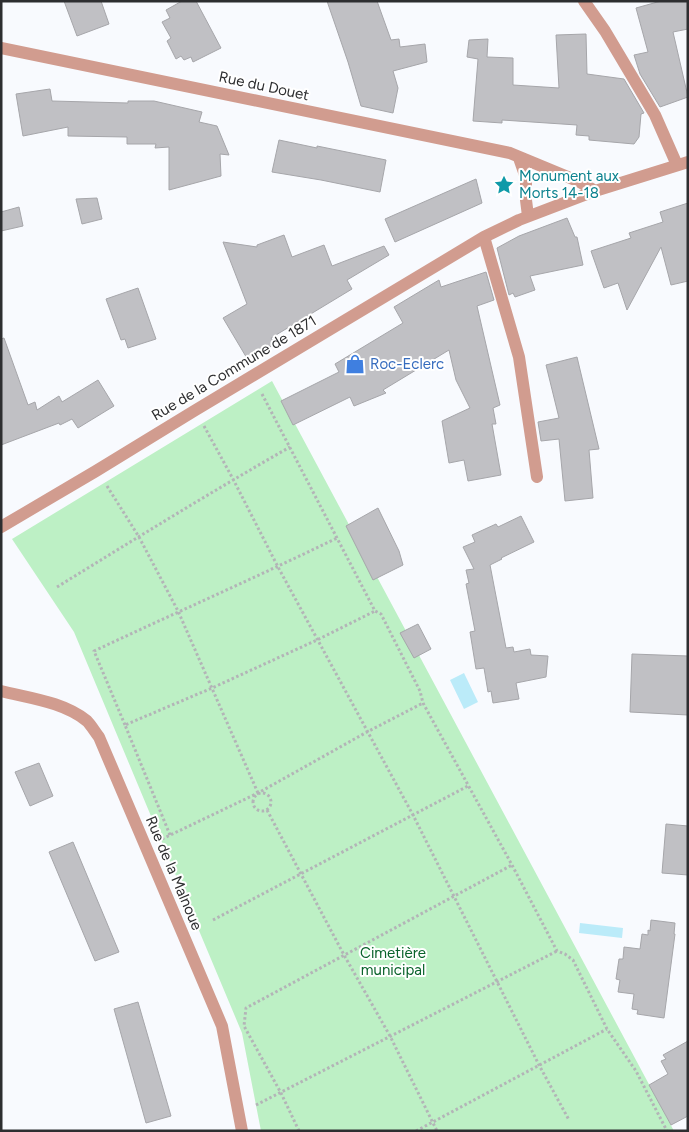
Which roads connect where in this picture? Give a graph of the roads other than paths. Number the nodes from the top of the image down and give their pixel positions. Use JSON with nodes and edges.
{"nodes":[{"id":1,"x":584,"y":1,"type":"edge"},
{"id":2,"x":1,"y":48,"type":"edge"},
{"id":3,"x":519,"y":158,"type":"junction"},
{"id":4,"x":682,"y":164,"type":"edge"},
{"id":5,"x":595,"y":191,"type":"junction"},
{"id":6,"x":528,"y":216,"type":"junction"},
{"id":7,"x":484,"y":237,"type":"junction"},
{"id":8,"x":537,"y":477,"type":"dead end"},
{"id":9,"x":1,"y":527,"type":"edge"},
{"id":10,"x":1,"y":691,"type":"edge"},
{"id":11,"x":242,"y":1131,"type":"edge"}],
"edges":[{"from":1,"to":4,"type":"street"},
{"from":2,"to":3,"type":"street","name":"Rue du Douet"},
{"from":3,"to":5,"type":"street","name":"Rue du Douet"},
{"from":3,"to":6,"type":"street"},
{"from":4,"to":5,"type":"street","name":"Rue de la Commune de 1871"},
{"from":5,"to":6,"type":"street","name":"Rue de la Commune de 1871"},
{"from":6,"to":7,"type":"street","name":"Rue de la Commune de 1871"},
{"from":7,"to":8,"type":"street"},
{"from":7,"to":9,"type":"street","name":"Rue de la Commune de 1871"},
{"from":10,"to":11,"type":"street","name":"Rue de la Malnoue"}]}
